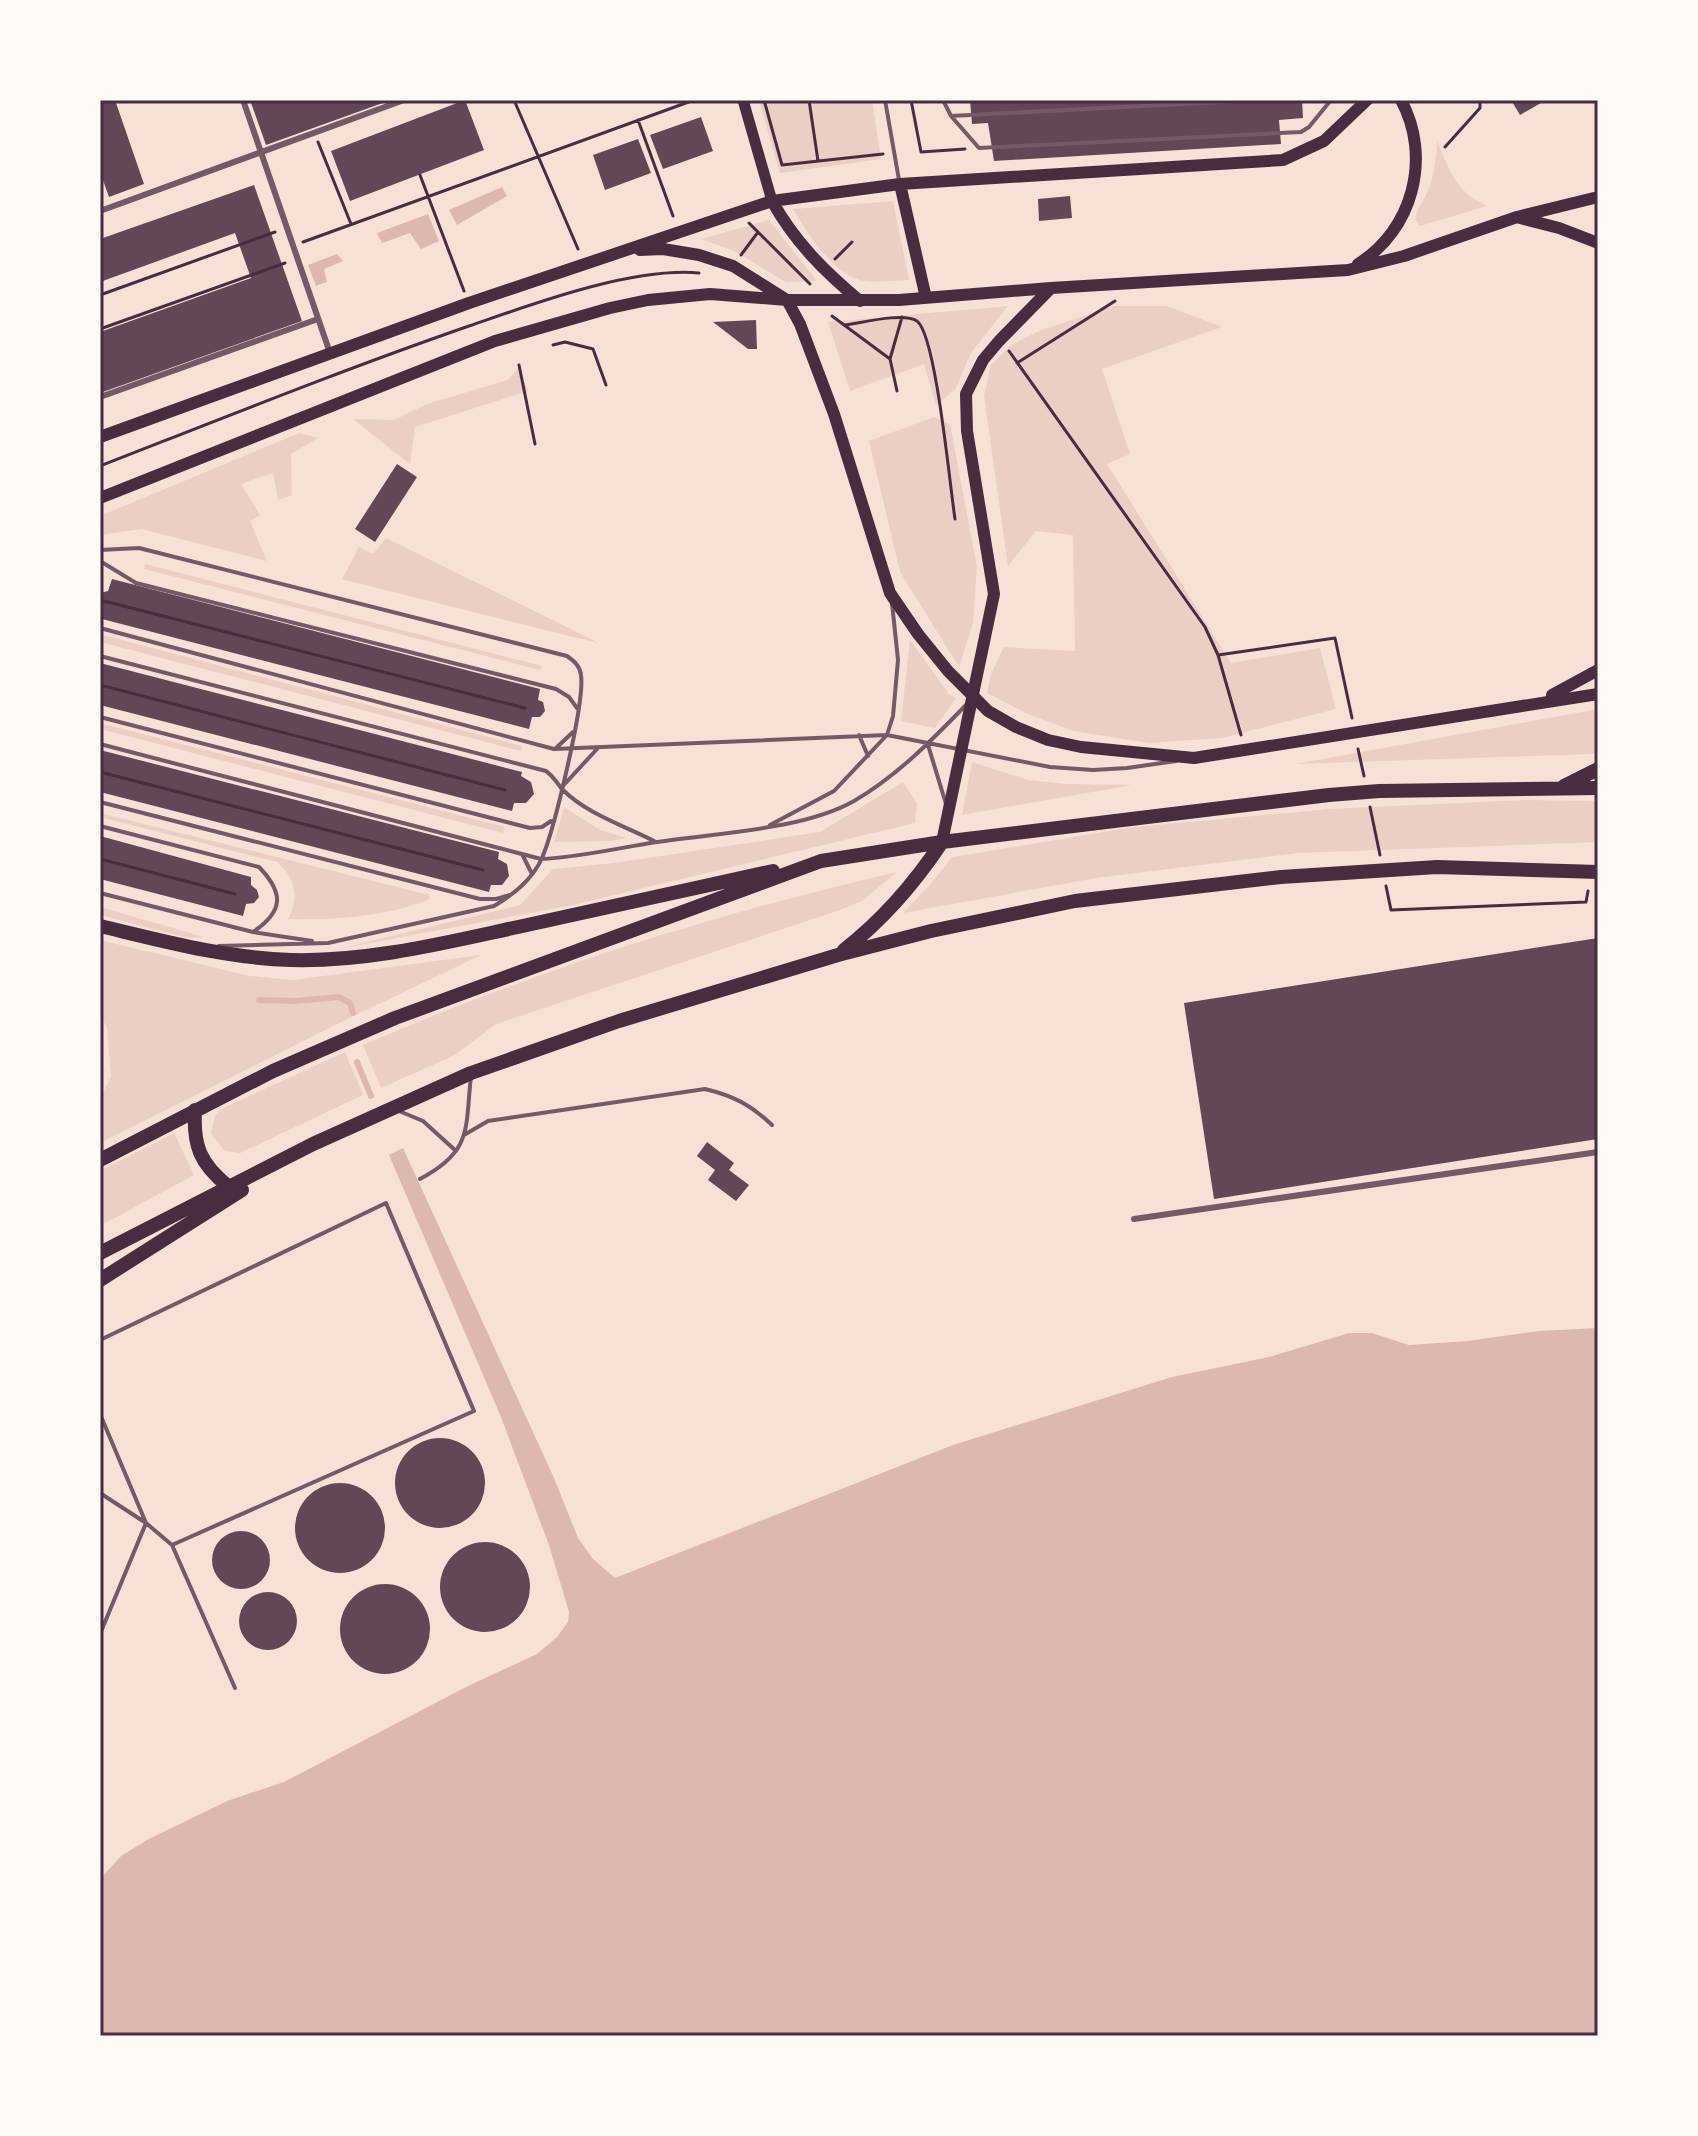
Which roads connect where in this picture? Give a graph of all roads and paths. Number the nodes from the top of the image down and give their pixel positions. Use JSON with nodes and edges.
{"nodes":[{"id":1,"x":243,"y":100,"type":"edge"},
{"id":2,"x":404,"y":100,"type":"edge"},
{"id":3,"x":514,"y":100,"type":"edge"},
{"id":4,"x":694,"y":100,"type":"edge"},
{"id":5,"x":743,"y":100,"type":"edge"},
{"id":6,"x":764,"y":100,"type":"edge"},
{"id":7,"x":809,"y":100,"type":"edge"},
{"id":8,"x":885,"y":100,"type":"edge"},
{"id":9,"x":911,"y":100,"type":"edge"},
{"id":10,"x":943,"y":100,"type":"edge"},
{"id":11,"x":1259,"y":100,"type":"edge"},
{"id":12,"x":1331,"y":100,"type":"edge"},
{"id":13,"x":1367,"y":100,"type":"edge"},
{"id":14,"x":1401,"y":100,"type":"edge"},
{"id":15,"x":1480,"y":100,"type":"edge"},
{"id":16,"x":951,"y":116,"type":"junction"},
{"id":17,"x":638,"y":120,"type":"junction"},
{"id":18,"x":315,"y":133,"type":"junction"},
{"id":19,"x":1445,"y":147,"type":"dead end"},
{"id":20,"x":979,"y":148,"type":"junction"},
{"id":21,"x":260,"y":154,"type":"junction"},
{"id":22,"x":883,"y":154,"type":"dead end"},
{"id":23,"x":538,"y":157,"type":"junction"},
{"id":24,"x":818,"y":161,"type":"junction"},
{"id":25,"x":420,"y":175,"type":"dead end"},
{"id":26,"x":900,"y":184,"type":"junction"},
{"id":27,"x":428,"y":196,"type":"junction"},
{"id":28,"x":1598,"y":197,"type":"edge"},
{"id":29,"x":772,"y":201,"type":"junction"},
{"id":30,"x":100,"y":211,"type":"edge"},
{"id":31,"x":673,"y":216,"type":"dead end"},
{"id":32,"x":1517,"y":217,"type":"junction"},
{"id":33,"x":748,"y":222,"type":"dead end"},
{"id":34,"x":351,"y":224,"type":"junction"},
{"id":35,"x":286,"y":228,"type":"junction"},
{"id":36,"x":758,"y":232,"type":"junction"},
{"id":37,"x":852,"y":242,"type":"dead end"},
{"id":38,"x":1598,"y":243,"type":"edge"},
{"id":39,"x":292,"y":245,"type":"junction"},
{"id":40,"x":578,"y":249,"type":"dead end"},
{"id":41,"x":625,"y":250,"type":"junction"},
{"id":42,"x":739,"y":258,"type":"dead end"},
{"id":43,"x":297,"y":259,"type":"junction"},
{"id":44,"x":832,"y":262,"type":"dead end"},
{"id":45,"x":1348,"y":270,"type":"junction"},
{"id":46,"x":710,"y":275,"type":"dead end"},
{"id":47,"x":1145,"y":283,"type":"junction"},
{"id":48,"x":810,"y":284,"type":"dead end"},
{"id":49,"x":1051,"y":288,"type":"junction"},
{"id":50,"x":465,"y":293,"type":"dead end"},
{"id":51,"x":100,"y":295,"type":"edge"},
{"id":52,"x":926,"y":298,"type":"junction"},
{"id":53,"x":787,"y":300,"type":"junction"},
{"id":54,"x":860,"y":301,"type":"junction"},
{"id":55,"x":825,"y":311,"type":"dead end"},
{"id":56,"x":902,"y":317,"type":"junction"},
{"id":57,"x":318,"y":319,"type":"junction"},
{"id":58,"x":845,"y":325,"type":"junction"},
{"id":59,"x":100,"y":329,"type":"edge"},
{"id":60,"x":553,"y":345,"type":"dead end"},
{"id":61,"x":1004,"y":345,"type":"dead end"},
{"id":62,"x":330,"y":353,"type":"junction"},
{"id":63,"x":890,"y":359,"type":"junction"},
{"id":64,"x":1017,"y":363,"type":"junction"},
{"id":65,"x":519,"y":365,"type":"dead end"},
{"id":66,"x":606,"y":385,"type":"dead end"},
{"id":67,"x":897,"y":391,"type":"dead end"},
{"id":68,"x":100,"y":397,"type":"edge"},
{"id":69,"x":100,"y":437,"type":"edge"},
{"id":70,"x":535,"y":444,"type":"dead end"},
{"id":71,"x":100,"y":466,"type":"edge"},
{"id":72,"x":100,"y":498,"type":"edge"},
{"id":73,"x":955,"y":519,"type":"dead end"},
{"id":74,"x":100,"y":550,"type":"edge"},
{"id":75,"x":100,"y":561,"type":"edge"},
{"id":76,"x":890,"y":593,"type":"junction"},
{"id":77,"x":100,"y":600,"type":"edge"},
{"id":78,"x":100,"y":628,"type":"edge"},
{"id":79,"x":1218,"y":655,"type":"junction"},
{"id":80,"x":100,"y":656,"type":"edge"},
{"id":81,"x":1598,"y":670,"type":"edge"},
{"id":82,"x":100,"y":685,"type":"edge"},
{"id":83,"x":1598,"y":694,"type":"edge"},
{"id":84,"x":973,"y":697,"type":"junction"},
{"id":85,"x":1530,"y":704,"type":"junction"},
{"id":86,"x":525,"y":708,"type":"dead end"},
{"id":87,"x":578,"y":710,"type":"junction"},
{"id":88,"x":100,"y":717,"type":"edge"},
{"id":89,"x":1354,"y":729,"type":"dead end"},
{"id":90,"x":574,"y":732,"type":"junction"},
{"id":91,"x":859,"y":735,"type":"junction"},
{"id":92,"x":887,"y":735,"type":"junction"},
{"id":93,"x":100,"y":744,"type":"edge"},
{"id":94,"x":1357,"y":744,"type":"dead end"},
{"id":95,"x":928,"y":745,"type":"junction"},
{"id":96,"x":554,"y":749,"type":"junction"},
{"id":97,"x":570,"y":749,"type":"junction"},
{"id":98,"x":597,"y":749,"type":"junction"},
{"id":99,"x":1245,"y":750,"type":"junction"},
{"id":100,"x":962,"y":751,"type":"junction"},
{"id":101,"x":868,"y":756,"type":"junction"},
{"id":102,"x":1194,"y":758,"type":"junction"},
{"id":103,"x":1598,"y":769,"type":"edge"},
{"id":104,"x":100,"y":772,"type":"edge"},
{"id":105,"x":1598,"y":781,"type":"edge"},
{"id":106,"x":1560,"y":788,"type":"junction"},
{"id":107,"x":1598,"y":788,"type":"edge"},
{"id":108,"x":561,"y":789,"type":"junction"},
{"id":109,"x":1366,"y":789,"type":"dead end"},
{"id":110,"x":505,"y":790,"type":"dead end"},
{"id":111,"x":100,"y":802,"type":"edge"},
{"id":112,"x":1369,"y":804,"type":"dead end"},
{"id":113,"x":949,"y":813,"type":"junction"},
{"id":114,"x":553,"y":820,"type":"junction"},
{"id":115,"x":100,"y":826,"type":"edge"},
{"id":116,"x":765,"y":828,"type":"junction"},
{"id":117,"x":656,"y":842,"type":"junction"},
{"id":118,"x":942,"y":842,"type":"junction"},
{"id":119,"x":523,"y":856,"type":"junction"},
{"id":120,"x":100,"y":859,"type":"edge"},
{"id":121,"x":541,"y":859,"type":"junction"},
{"id":122,"x":821,"y":861,"type":"junction"},
{"id":123,"x":1382,"y":865,"type":"dead end"},
{"id":124,"x":483,"y":870,"type":"dead end"},
{"id":125,"x":1598,"y":872,"type":"edge"},
{"id":126,"x":532,"y":874,"type":"junction"},
{"id":127,"x":1385,"y":880,"type":"dead end"},
{"id":128,"x":1588,"y":891,"type":"dead end"},
{"id":129,"x":100,"y":893,"type":"edge"},
{"id":130,"x":516,"y":893,"type":"junction"},
{"id":131,"x":235,"y":894,"type":"dead end"},
{"id":132,"x":100,"y":926,"type":"edge"},
{"id":133,"x":253,"y":932,"type":"junction"},
{"id":134,"x":328,"y":943,"type":"junction"},
{"id":135,"x":182,"y":946,"type":"junction"},
{"id":136,"x":838,"y":955,"type":"junction"},
{"id":137,"x":471,"y":1073,"type":"junction"},
{"id":138,"x":394,"y":1108,"type":"junction"},
{"id":139,"x":195,"y":1110,"type":"junction"},
{"id":140,"x":772,"y":1125,"type":"dead end"},
{"id":141,"x":464,"y":1135,"type":"junction"},
{"id":142,"x":313,"y":1144,"type":"junction"},
{"id":143,"x":456,"y":1151,"type":"junction"},
{"id":144,"x":1598,"y":1152,"type":"edge"},
{"id":145,"x":100,"y":1160,"type":"edge"},
{"id":146,"x":420,"y":1179,"type":"dead end"},
{"id":147,"x":229,"y":1187,"type":"junction"},
{"id":148,"x":1134,"y":1219,"type":"dead end"},
{"id":149,"x":100,"y":1253,"type":"edge"},
{"id":150,"x":100,"y":1280,"type":"edge"},
{"id":151,"x":100,"y":1340,"type":"edge"},
{"id":152,"x":100,"y":1414,"type":"edge"},
{"id":153,"x":100,"y":1493,"type":"edge"},
{"id":154,"x":146,"y":1523,"type":"junction"},
{"id":155,"x":172,"y":1545,"type":"junction"},
{"id":156,"x":100,"y":1634,"type":"edge"},
{"id":157,"x":235,"y":1688,"type":"dead end"}],
"edges":[{"from":1,"to":21,"type":"street"},
{"from":2,"to":18,"type":"street"},
{"from":3,"to":23,"type":"path"},
{"from":4,"to":17,"type":"path"},
{"from":5,"to":29,"type":"main road"},
{"from":6,"to":24,"type":"path"},
{"from":7,"to":24,"type":"path"},
{"from":8,"to":26,"type":"lane"},
{"from":9,"to":20,"type":"path"},
{"from":10,"to":16,"type":"lane"},
{"from":11,"to":16,"type":"lane"},
{"from":12,"to":20,"type":"lane"},
{"from":13,"to":26,"type":"main road"},
{"from":14,"to":45,"type":"main road"},
{"from":15,"to":19,"type":"path"},
{"from":16,"to":20,"type":"lane"},
{"from":17,"to":23,"type":"path"},
{"from":17,"to":31,"type":"path"},
{"from":18,"to":21,"type":"street"},
{"from":18,"to":34,"type":"path"},
{"from":21,"to":30,"type":"street"},
{"from":21,"to":35,"type":"street"},
{"from":22,"to":24,"type":"path"},
{"from":23,"to":27,"type":"path"},
{"from":23,"to":40,"type":"path"},
{"from":25,"to":27,"type":"path"},
{"from":26,"to":29,"type":"main road"},
{"from":26,"to":52,"type":"main road"},
{"from":27,"to":34,"type":"path"},
{"from":27,"to":50,"type":"path"},
{"from":28,"to":32,"type":"main road"},
{"from":29,"to":41,"type":"main road"},
{"from":29,"to":54,"type":"main road"},
{"from":32,"to":38,"type":"main road"},
{"from":32,"to":45,"type":"main road"},
{"from":33,"to":36,"type":"path"},
{"from":34,"to":39,"type":"path"},
{"from":35,"to":39,"type":"street"},
{"from":35,"to":51,"type":"path"},
{"from":36,"to":42,"type":"path"},
{"from":36,"to":48,"type":"path"},
{"from":37,"to":44,"type":"path"},
{"from":39,"to":43,"type":"street"},
{"from":41,"to":53,"type":"main road"},
{"from":41,"to":62,"type":"main road"},
{"from":43,"to":57,"type":"street"},
{"from":43,"to":59,"type":"path"},
{"from":45,"to":47,"type":"main road"},
{"from":46,"to":71,"type":"path"},
{"from":47,"to":49,"type":"main road"},
{"from":47,"to":64,"type":"path"},
{"from":49,"to":52,"type":"main road"},
{"from":49,"to":84,"type":"main road"},
{"from":52,"to":54,"type":"main road"},
{"from":53,"to":54,"type":"main road"},
{"from":53,"to":72,"type":"main road"},
{"from":53,"to":76,"type":"main road"},
{"from":55,"to":58,"type":"path"},
{"from":56,"to":58,"type":"path"},
{"from":56,"to":63,"type":"path"},
{"from":56,"to":73,"type":"path"},
{"from":57,"to":62,"type":"street"},
{"from":57,"to":68,"type":"street"},
{"from":58,"to":63,"type":"path"},
{"from":60,"to":66,"type":"path"},
{"from":61,"to":64,"type":"path"},
{"from":62,"to":69,"type":"main road"},
{"from":63,"to":67,"type":"path"},
{"from":64,"to":79,"type":"path"},
{"from":65,"to":70,"type":"path"},
{"from":74,"to":87,"type":"lane"},
{"from":75,"to":87,"type":"lane"},
{"from":76,"to":84,"type":"main road"},
{"from":76,"to":92,"type":"lane"},
{"from":77,"to":86,"type":"path"},
{"from":78,"to":96,"type":"lane"},
{"from":79,"to":89,"type":"path"},
{"from":79,"to":99,"type":"path"},
{"from":80,"to":108,"type":"lane"},
{"from":81,"to":85,"type":"main road"},
{"from":82,"to":110,"type":"path"},
{"from":83,"to":85,"type":"main road"},
{"from":84,"to":95,"type":"lane"},
{"from":84,"to":100,"type":"main road"},
{"from":84,"to":102,"type":"main road"},
{"from":85,"to":99,"type":"main road"},
{"from":87,"to":90,"type":"lane"},
{"from":88,"to":114,"type":"lane"},
{"from":90,"to":96,"type":"lane"},
{"from":90,"to":97,"type":"lane"},
{"from":91,"to":92,"type":"lane"},
{"from":91,"to":98,"type":"lane"},
{"from":91,"to":101,"type":"lane"},
{"from":92,"to":95,"type":"lane"},
{"from":92,"to":101,"type":"lane"},
{"from":93,"to":119,"type":"lane"},
{"from":94,"to":109,"type":"path"},
{"from":95,"to":100,"type":"lane"},
{"from":95,"to":113,"type":"lane"},
{"from":95,"to":116,"type":"lane"},
{"from":96,"to":97,"type":"lane"},
{"from":97,"to":98,"type":"lane"},
{"from":97,"to":108,"type":"lane"},
{"from":98,"to":108,"type":"lane"},
{"from":99,"to":102,"type":"main road"},
{"from":100,"to":102,"type":"lane"},
{"from":100,"to":113,"type":"main road"},
{"from":101,"to":116,"type":"lane"},
{"from":103,"to":106,"type":"highway"},
{"from":104,"to":124,"type":"path"},
{"from":105,"to":106,"type":"highway"},
{"from":106,"to":107,"type":"highway"},
{"from":106,"to":118,"type":"highway"},
{"from":108,"to":114,"type":"lane"},
{"from":108,"to":117,"type":"lane"},
{"from":111,"to":130,"type":"lane"},
{"from":112,"to":123,"type":"path"},
{"from":113,"to":118,"type":"main road"},
{"from":114,"to":121,"type":"lane"},
{"from":115,"to":133,"type":"lane"},
{"from":116,"to":117,"type":"lane"},
{"from":117,"to":121,"type":"lane"},
{"from":118,"to":122,"type":"highway"},
{"from":118,"to":136,"type":"highway"},
{"from":119,"to":121,"type":"lane"},
{"from":119,"to":126,"type":"lane"},
{"from":120,"to":131,"type":"path"},
{"from":121,"to":126,"type":"lane"},
{"from":122,"to":135,"type":"highway"},
{"from":122,"to":139,"type":"highway"},
{"from":125,"to":136,"type":"highway"},
{"from":126,"to":130,"type":"lane"},
{"from":127,"to":128,"type":"path"},
{"from":129,"to":133,"type":"lane"},
{"from":130,"to":134,"type":"lane"},
{"from":132,"to":135,"type":"highway"},
{"from":133,"to":134,"type":"lane"},
{"from":134,"to":135,"type":"lane"},
{"from":136,"to":137,"type":"highway"},
{"from":137,"to":138,"type":"highway"},
{"from":137,"to":141,"type":"lane"},
{"from":138,"to":142,"type":"highway"},
{"from":138,"to":143,"type":"lane"},
{"from":139,"to":145,"type":"highway"},
{"from":139,"to":147,"type":"highway"},
{"from":140,"to":141,"type":"lane"},
{"from":141,"to":143,"type":"lane"},
{"from":142,"to":147,"type":"highway"},
{"from":142,"to":150,"type":"highway"},
{"from":143,"to":146,"type":"lane"},
{"from":144,"to":148,"type":"street"},
{"from":147,"to":149,"type":"highway"},
{"from":151,"to":155,"type":"lane"},
{"from":152,"to":154,"type":"lane"},
{"from":153,"to":154,"type":"lane"},
{"from":154,"to":155,"type":"lane"},
{"from":154,"to":156,"type":"lane"},
{"from":155,"to":157,"type":"lane"}]}
